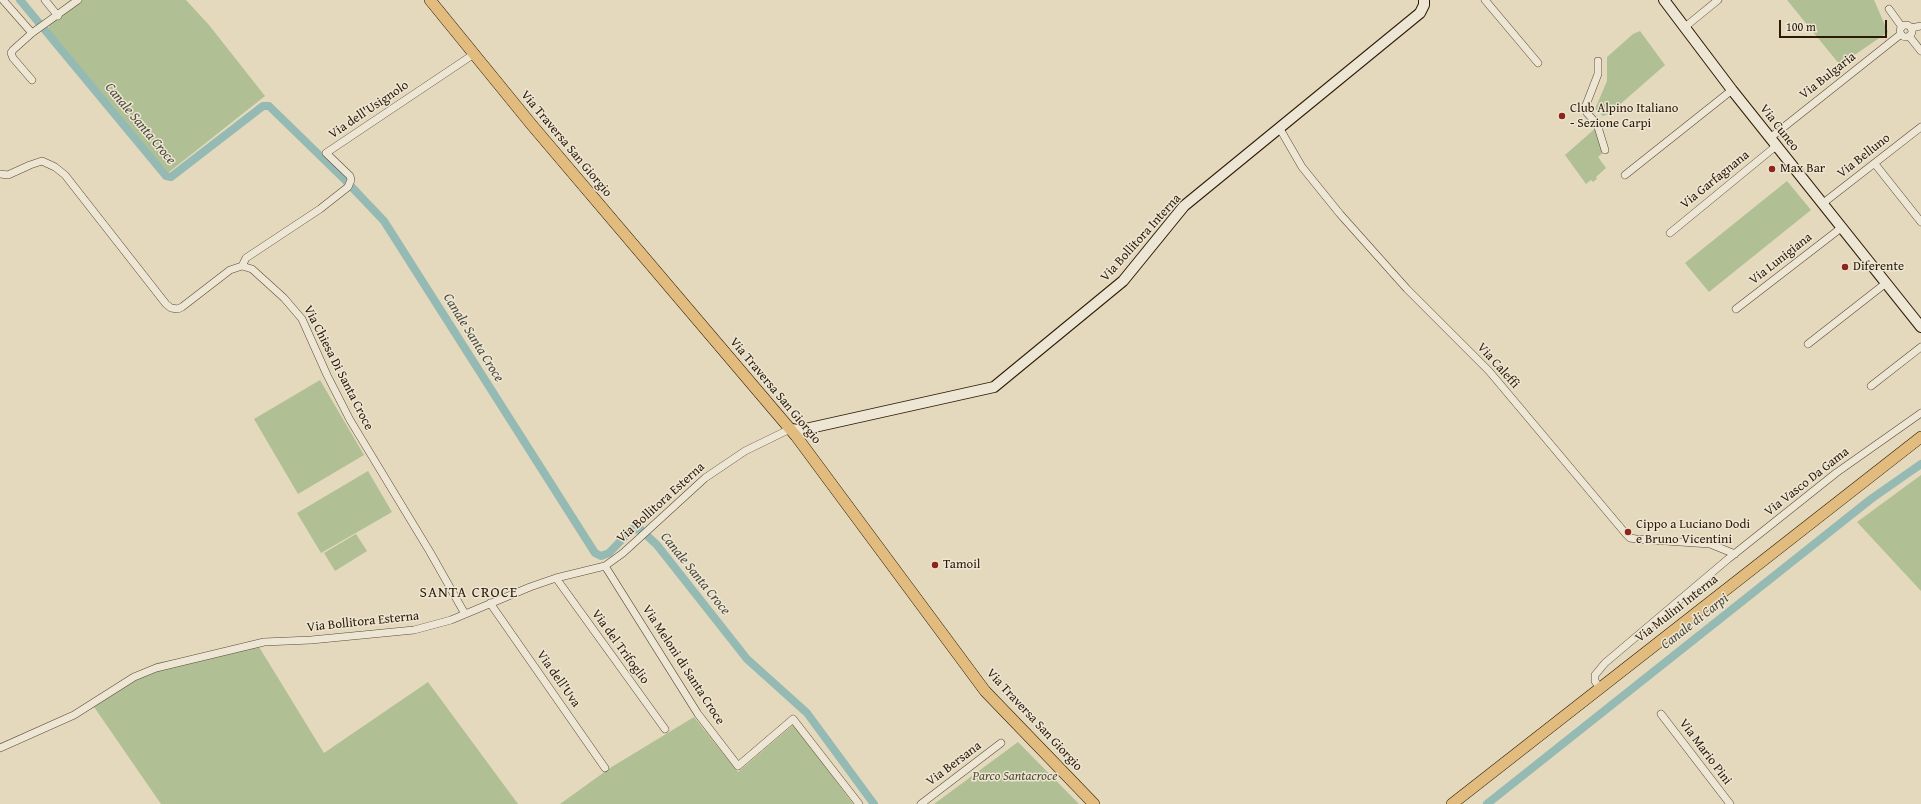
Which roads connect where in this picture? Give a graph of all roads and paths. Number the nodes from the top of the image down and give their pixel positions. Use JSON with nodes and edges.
{"nodes":[{"id":1,"x":3,"y":0,"type":"edge"},
{"id":2,"x":45,"y":0,"type":"edge"},
{"id":3,"x":78,"y":0,"type":"edge"},
{"id":4,"x":430,"y":0,"type":"edge"},
{"id":5,"x":1424,"y":0,"type":"edge"},
{"id":6,"x":1486,"y":0,"type":"edge"},
{"id":7,"x":1664,"y":0,"type":"edge"},
{"id":8,"x":1718,"y":0,"type":"edge"},
{"id":9,"x":1889,"y":9,"type":"dead end"},
{"id":10,"x":56,"y":16,"type":"junction"},
{"id":11,"x":1921,"y":26,"type":"edge"},
{"id":12,"x":1685,"y":27,"type":"junction"},
{"id":13,"x":1911,"y":28,"type":"junction"},
{"id":14,"x":34,"y":31,"type":"junction"},
{"id":15,"x":1901,"y":31,"type":"junction"},
{"id":16,"x":1909,"y":36,"type":"junction"},
{"id":17,"x":1921,"y":51,"type":"edge"},
{"id":18,"x":474,"y":54,"type":"junction"},
{"id":19,"x":1598,"y":61,"type":"dead end"},
{"id":20,"x":1538,"y":63,"type":"dead end"},
{"id":21,"x":32,"y":80,"type":"dead end"},
{"id":22,"x":1732,"y":90,"type":"junction"},
{"id":23,"x":1921,"y":127,"type":"edge"},
{"id":24,"x":1280,"y":129,"type":"junction"},
{"id":25,"x":1773,"y":142,"type":"junction"},
{"id":26,"x":1605,"y":150,"type":"dead end"},
{"id":27,"x":1875,"y":164,"type":"junction"},
{"id":28,"x":0,"y":174,"type":"edge"},
{"id":29,"x":1625,"y":175,"type":"dead end"},
{"id":30,"x":1822,"y":204,"type":"junction"},
{"id":31,"x":1921,"y":222,"type":"edge"},
{"id":32,"x":1841,"y":228,"type":"junction"},
{"id":33,"x":1670,"y":233,"type":"dead end"},
{"id":34,"x":242,"y":266,"type":"junction"},
{"id":35,"x":1886,"y":283,"type":"junction"},
{"id":36,"x":1736,"y":309,"type":"dead end"},
{"id":37,"x":1921,"y":327,"type":"edge"},
{"id":38,"x":1808,"y":344,"type":"dead end"},
{"id":39,"x":1921,"y":347,"type":"edge"},
{"id":40,"x":1871,"y":386,"type":"dead end"},
{"id":41,"x":1921,"y":413,"type":"edge"},
{"id":42,"x":790,"y":429,"type":"junction"},
{"id":43,"x":1921,"y":438,"type":"edge"},
{"id":44,"x":1735,"y":554,"type":"junction"},
{"id":45,"x":605,"y":566,"type":"junction"},
{"id":46,"x":556,"y":578,"type":"junction"},
{"id":47,"x":490,"y":603,"type":"junction"},
{"id":48,"x":465,"y":614,"type":"junction"},
{"id":49,"x":1599,"y":687,"type":"junction"},
{"id":50,"x":1661,"y":714,"type":"dead end"},
{"id":51,"x":665,"y":729,"type":"dead end"},
{"id":52,"x":1001,"y":743,"type":"dead end"},
{"id":53,"x":0,"y":748,"type":"edge"},
{"id":54,"x":605,"y":768,"type":"dead end"},
{"id":55,"x":859,"y":804,"type":"edge"},
{"id":56,"x":921,"y":804,"type":"edge"},
{"id":57,"x":1094,"y":804,"type":"edge"},
{"id":58,"x":1452,"y":804,"type":"edge"},
{"id":59,"x":1730,"y":804,"type":"edge"}],
"edges":[{"from":1,"to":14,"type":"street"},
{"from":2,"to":10,"type":"street"},
{"from":3,"to":10,"type":"street"},
{"from":4,"to":18,"type":"main road","name":"Via Traversa San Giorgio"},
{"from":5,"to":24,"type":"street","name":"Via Bollitora Interna"},
{"from":6,"to":20,"type":"street"},
{"from":7,"to":12,"type":"street","name":"Via Cuneo"},
{"from":8,"to":12,"type":"street"},
{"from":9,"to":15,"type":"street"},
{"from":10,"to":14,"type":"street"},
{"from":11,"to":13,"type":"street"},
{"from":12,"to":22,"type":"street","name":"Via Cuneo"},
{"from":13,"to":15,"type":"street"},
{"from":13,"to":16,"type":"street"},
{"from":14,"to":21,"type":"street"},
{"from":15,"to":16,"type":"street"},
{"from":15,"to":25,"type":"street","name":"Via Bulgaria"},
{"from":16,"to":17,"type":"street"},
{"from":18,"to":34,"type":"street","name":"Via dell'Usignolo"},
{"from":18,"to":42,"type":"main road","name":"Via Traversa San Giorgio"},
{"from":19,"to":26,"type":"street"},
{"from":22,"to":25,"type":"street","name":"Via Cuneo"},
{"from":22,"to":29,"type":"street"},
{"from":23,"to":27,"type":"street","name":"Via Belluno"},
{"from":24,"to":42,"type":"street","name":"Via Bollitora Interna"},
{"from":24,"to":44,"type":"street","name":"Via Caleffi"},
{"from":25,"to":30,"type":"street","name":"Via Cuneo"},
{"from":25,"to":33,"type":"street","name":"Via Garfagnana"},
{"from":27,"to":30,"type":"street","name":"Via Belluno"},
{"from":27,"to":31,"type":"street"},
{"from":28,"to":34,"type":"street"},
{"from":30,"to":32,"type":"street","name":"Via Cuneo"},
{"from":32,"to":35,"type":"street","name":"Via Cuneo"},
{"from":32,"to":36,"type":"street","name":"Via Lunigiana"},
{"from":34,"to":48,"type":"street","name":"Via Chiesa Di Santa Croce"},
{"from":35,"to":37,"type":"street","name":"Via Cuneo"},
{"from":35,"to":38,"type":"street"},
{"from":39,"to":40,"type":"street"},
{"from":41,"to":44,"type":"street","name":"Via Vasco Da Gama"},
{"from":42,"to":45,"type":"street","name":"Via Bollitora Esterna"},
{"from":42,"to":57,"type":"main road","name":"Via Traversa San Giorgio"},
{"from":43,"to":49,"type":"main road","name":"Via Mulini Interna"},
{"from":44,"to":49,"type":"street","name":"Via Vasco Da Gama"},
{"from":45,"to":46,"type":"street","name":"Via Bollitora Esterna"},
{"from":45,"to":55,"type":"street","name":"Via Meloni di Santa Croce"},
{"from":46,"to":47,"type":"street","name":"Via Bollitora Esterna"},
{"from":46,"to":51,"type":"street","name":"Via del Trifoglio"},
{"from":47,"to":48,"type":"street","name":"Via Bollitora Esterna"},
{"from":47,"to":54,"type":"street","name":"Via dell'Uva"},
{"from":48,"to":53,"type":"street","name":"Via Bollitora Esterna"},
{"from":49,"to":58,"type":"main road","name":"Via Mulini Interna"},
{"from":50,"to":59,"type":"street","name":"Via Mario Pini"},
{"from":52,"to":56,"type":"street","name":"Via Bersana"}]}
